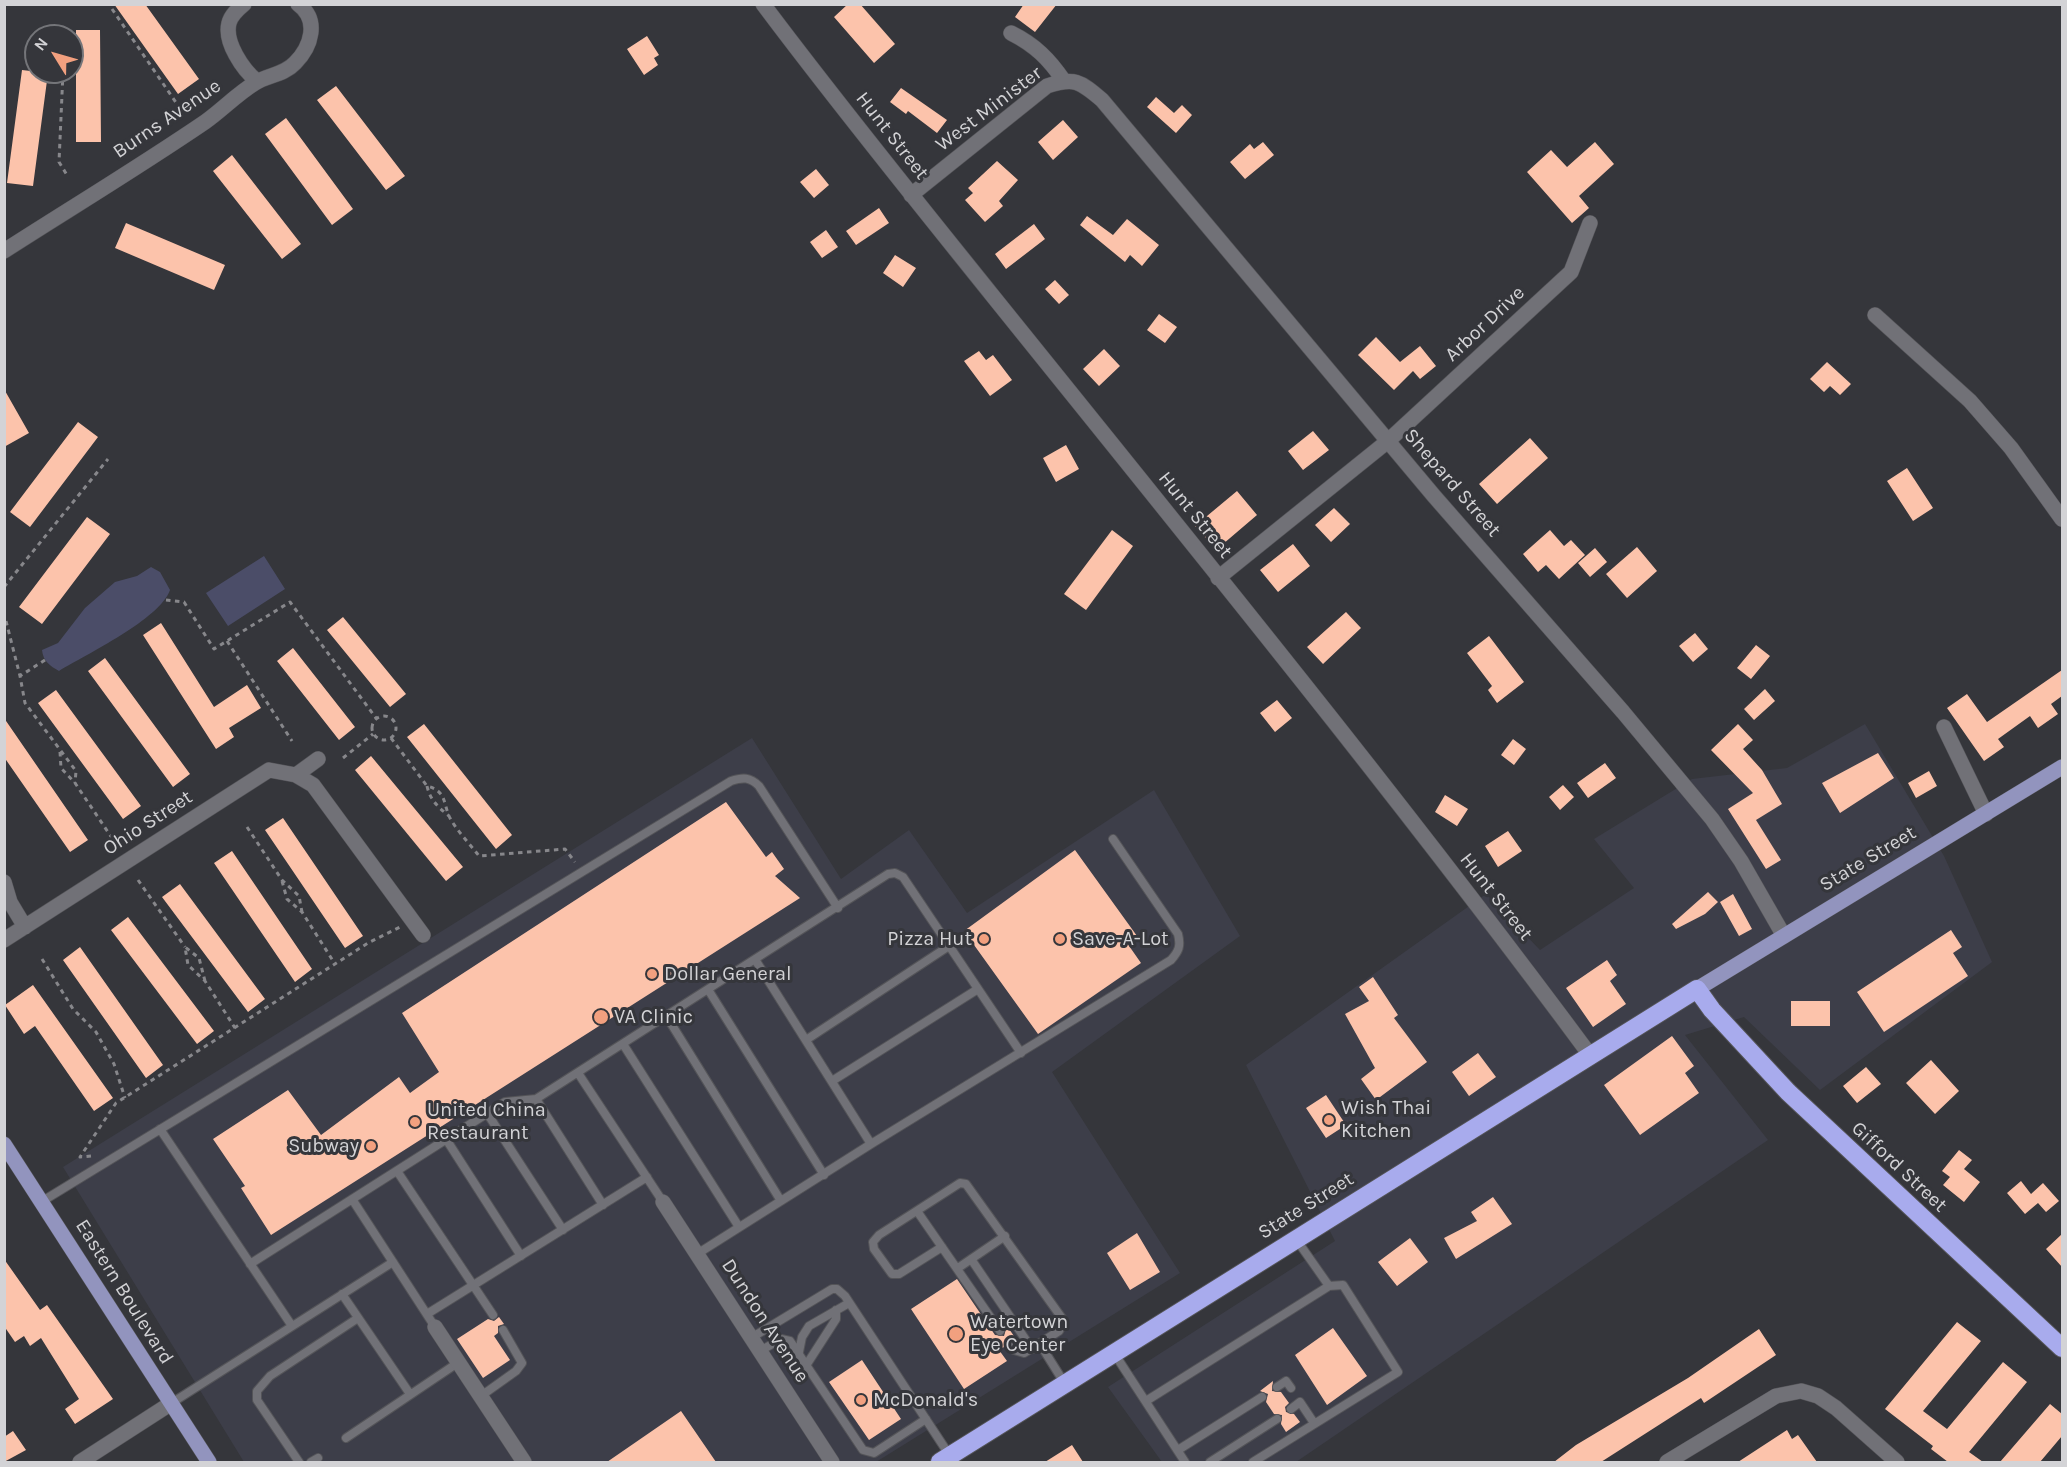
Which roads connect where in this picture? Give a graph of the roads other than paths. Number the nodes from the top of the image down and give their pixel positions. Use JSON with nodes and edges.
{"nodes":[{"id":1,"x":298,"y":4,"type":"edge"},
{"id":2,"x":763,"y":4,"type":"edge"},
{"id":3,"x":240,"y":8,"type":"edge"},
{"id":4,"x":1011,"y":33,"type":"dead end"},
{"id":5,"x":257,"y":81,"type":"junction"},
{"id":6,"x":1064,"y":81,"type":"junction"},
{"id":7,"x":911,"y":195,"type":"junction"},
{"id":8,"x":1590,"y":223,"type":"dead end"},
{"id":9,"x":4,"y":251,"type":"edge"},
{"id":10,"x":1875,"y":315,"type":"dead end"},
{"id":11,"x":1388,"y":441,"type":"junction"},
{"id":12,"x":2062,"y":519,"type":"edge"},
{"id":13,"x":1218,"y":578,"type":"junction"},
{"id":14,"x":1944,"y":727,"type":"dead end"},
{"id":15,"x":318,"y":759,"type":"dead end"},
{"id":16,"x":2062,"y":767,"type":"edge"},
{"id":17,"x":296,"y":775,"type":"junction"},
{"id":18,"x":1986,"y":814,"type":"junction"},
{"id":19,"x":1113,"y":839,"type":"dead end"},
{"id":20,"x":4,"y":882,"type":"edge"},
{"id":21,"x":838,"y":908,"type":"junction"},
{"id":22,"x":25,"y":927,"type":"junction"},
{"id":23,"x":423,"y":935,"type":"dead end"},
{"id":24,"x":1784,"y":936,"type":"junction"},
{"id":25,"x":4,"y":940,"type":"edge"},
{"id":26,"x":949,"y":946,"type":"junction"},
{"id":27,"x":756,"y":961,"type":"junction"},
{"id":28,"x":978,"y":989,"type":"junction"},
{"id":29,"x":1697,"y":989,"type":"junction"},
{"id":30,"x":709,"y":991,"type":"junction"},
{"id":31,"x":667,"y":1017,"type":"junction"},
{"id":32,"x":806,"y":1040,"type":"junction"},
{"id":33,"x":623,"y":1044,"type":"junction"},
{"id":34,"x":1021,"y":1053,"type":"junction"},
{"id":35,"x":1590,"y":1055,"type":"junction"},
{"id":36,"x":578,"y":1073,"type":"junction"},
{"id":37,"x":832,"y":1081,"type":"junction"},
{"id":38,"x":536,"y":1099,"type":"junction"},
{"id":39,"x":487,"y":1113,"type":"junction"},
{"id":40,"x":160,"y":1129,"type":"junction"},
{"id":41,"x":446,"y":1139,"type":"junction"},
{"id":42,"x":4,"y":1144,"type":"edge"},
{"id":43,"x":871,"y":1144,"type":"junction"},
{"id":44,"x":397,"y":1171,"type":"junction"},
{"id":45,"x":824,"y":1175,"type":"junction"},
{"id":46,"x":647,"y":1177,"type":"junction"},
{"id":47,"x":352,"y":1200,"type":"junction"},
{"id":48,"x":781,"y":1201,"type":"junction"},
{"id":49,"x":41,"y":1202,"type":"junction"},
{"id":50,"x":663,"y":1202,"type":"joint"},
{"id":51,"x":603,"y":1205,"type":"junction"},
{"id":52,"x":917,"y":1211,"type":"junction"},
{"id":53,"x":739,"y":1227,"type":"junction"},
{"id":54,"x":563,"y":1230,"type":"junction"},
{"id":55,"x":1005,"y":1236,"type":"junction"},
{"id":56,"x":1296,"y":1239,"type":"junction"},
{"id":57,"x":942,"y":1246,"type":"junction"},
{"id":58,"x":697,"y":1254,"type":"junction"},
{"id":59,"x":521,"y":1256,"type":"junction"},
{"id":60,"x":971,"y":1259,"type":"junction"},
{"id":61,"x":393,"y":1262,"type":"junction"},
{"id":62,"x":250,"y":1264,"type":"junction"},
{"id":63,"x":958,"y":1268,"type":"junction"},
{"id":64,"x":472,"y":1286,"type":"junction"},
{"id":65,"x":1329,"y":1286,"type":"junction"},
{"id":66,"x":342,"y":1294,"type":"junction"},
{"id":67,"x":849,"y":1303,"type":"junction"},
{"id":68,"x":836,"y":1310,"type":"junction"},
{"id":69,"x":492,"y":1315,"type":"dead end"},
{"id":70,"x":358,"y":1318,"type":"junction"},
{"id":71,"x":431,"y":1321,"type":"junction"},
{"id":72,"x":292,"y":1326,"type":"junction"},
{"id":73,"x":502,"y":1330,"type":"dead end"},
{"id":74,"x":1000,"y":1331,"type":"dead end"},
{"id":75,"x":1009,"y":1344,"type":"dead end"},
{"id":76,"x":756,"y":1345,"type":"junction"},
{"id":77,"x":1036,"y":1347,"type":"junction"},
{"id":78,"x":2062,"y":1348,"type":"edge"},
{"id":79,"x":799,"y":1352,"type":"junction"},
{"id":80,"x":1114,"y":1353,"type":"junction"},
{"id":81,"x":459,"y":1362,"type":"junction"},
{"id":82,"x":807,"y":1364,"type":"junction"},
{"id":83,"x":1065,"y":1384,"type":"junction"},
{"id":84,"x":1277,"y":1387,"type":"dead end"},
{"id":85,"x":1291,"y":1388,"type":"dead end"},
{"id":86,"x":410,"y":1394,"type":"junction"},
{"id":87,"x":481,"y":1396,"type":"junction"},
{"id":88,"x":1263,"y":1397,"type":"dead end"},
{"id":89,"x":1146,"y":1401,"type":"junction"},
{"id":90,"x":170,"y":1404,"type":"junction"},
{"id":91,"x":1290,"y":1409,"type":"dead end"},
{"id":92,"x":926,"y":1419,"type":"junction"},
{"id":93,"x":1277,"y":1419,"type":"dead end"},
{"id":94,"x":1314,"y":1423,"type":"junction"},
{"id":95,"x":346,"y":1438,"type":"dead end"},
{"id":96,"x":1178,"y":1450,"type":"junction"},
{"id":97,"x":945,"y":1459,"type":"edge"},
{"id":98,"x":80,"y":1462,"type":"edge"},
{"id":99,"x":209,"y":1462,"type":"edge"},
{"id":100,"x":299,"y":1462,"type":"edge"},
{"id":101,"x":524,"y":1462,"type":"edge"},
{"id":102,"x":832,"y":1462,"type":"edge"},
{"id":103,"x":1185,"y":1462,"type":"edge"},
{"id":104,"x":1210,"y":1462,"type":"edge"},
{"id":105,"x":1253,"y":1462,"type":"edge"},
{"id":106,"x":1667,"y":1462,"type":"edge"},
{"id":107,"x":1897,"y":1462,"type":"edge"}],
"edges":[{"from":1,"to":5,"type":"street","name":"Burns Avenue"},
{"from":2,"to":7,"type":"street","name":"Hunt Street"},
{"from":3,"to":5,"type":"street"},
{"from":4,"to":6,"type":"street"},
{"from":5,"to":9,"type":"street","name":"Burns Avenue"},
{"from":6,"to":7,"type":"street","name":"West Minister"},
{"from":6,"to":11,"type":"street","name":"Shepard Street"},
{"from":7,"to":13,"type":"street","name":"Hunt Street"},
{"from":8,"to":11,"type":"street","name":"Arbor Drive"},
{"from":10,"to":12,"type":"street"},
{"from":11,"to":13,"type":"street","name":"Arbor Drive"},
{"from":11,"to":24,"type":"street","name":"Shepard Street"},
{"from":13,"to":35,"type":"street","name":"Hunt Street"},
{"from":14,"to":18,"type":"street"},
{"from":15,"to":17,"type":"street"},
{"from":16,"to":18,"type":"main road","name":"State Street"},
{"from":17,"to":22,"type":"street","name":"Ohio Street"},
{"from":17,"to":23,"type":"street"},
{"from":18,"to":24,"type":"main road","name":"State Street"},
{"from":19,"to":34,"type":"lane"},
{"from":20,"to":22,"type":"street"},
{"from":21,"to":26,"type":"lane"},
{"from":21,"to":27,"type":"lane"},
{"from":21,"to":40,"type":"lane"},
{"from":22,"to":25,"type":"street","name":"Ohio Street"},
{"from":24,"to":29,"type":"main road","name":"State Street"},
{"from":26,"to":28,"type":"lane"},
{"from":26,"to":32,"type":"lane"},
{"from":27,"to":30,"type":"lane"},
{"from":27,"to":32,"type":"lane"},
{"from":28,"to":34,"type":"lane"},
{"from":28,"to":37,"type":"lane"},
{"from":29,"to":35,"type":"highway","name":"State Street"},
{"from":29,"to":78,"type":"highway","name":"Gifford Street"},
{"from":30,"to":31,"type":"lane"},
{"from":30,"to":45,"type":"lane"},
{"from":31,"to":33,"type":"lane"},
{"from":31,"to":48,"type":"lane"},
{"from":32,"to":37,"type":"lane"},
{"from":33,"to":36,"type":"lane"},
{"from":33,"to":53,"type":"lane"},
{"from":34,"to":43,"type":"lane"},
{"from":35,"to":56,"type":"highway","name":"State Street"},
{"from":36,"to":38,"type":"lane"},
{"from":36,"to":46,"type":"lane"},
{"from":37,"to":43,"type":"lane"},
{"from":38,"to":39,"type":"lane"},
{"from":38,"to":51,"type":"lane"},
{"from":39,"to":41,"type":"lane"},
{"from":39,"to":54,"type":"lane"},
{"from":40,"to":49,"type":"lane"},
{"from":40,"to":62,"type":"lane"},
{"from":41,"to":44,"type":"lane"},
{"from":41,"to":59,"type":"lane"},
{"from":42,"to":49,"type":"main road","name":"Eastern Boulevard"},
{"from":43,"to":45,"type":"lane"},
{"from":44,"to":47,"type":"lane"},
{"from":44,"to":64,"type":"lane"},
{"from":45,"to":48,"type":"lane"},
{"from":46,"to":50,"type":"lane"},
{"from":46,"to":51,"type":"lane"},
{"from":47,"to":61,"type":"lane"},
{"from":47,"to":62,"type":"lane"},
{"from":48,"to":53,"type":"lane"},
{"from":49,"to":90,"type":"main road","name":"Eastern Boulevard"},
{"from":50,"to":58,"type":"street","name":"Dundon Avenue"},
{"from":51,"to":54,"type":"lane"},
{"from":52,"to":55,"type":"lane"},
{"from":52,"to":57,"type":"lane"},
{"from":52,"to":57,"type":"lane"},
{"from":53,"to":58,"type":"lane"},
{"from":54,"to":59,"type":"lane"},
{"from":55,"to":60,"type":"lane"},
{"from":55,"to":77,"type":"lane"},
{"from":56,"to":65,"type":"lane"},
{"from":56,"to":80,"type":"highway","name":"State Street"},
{"from":57,"to":63,"type":"lane"},
{"from":58,"to":76,"type":"street","name":"Dundon Avenue"},
{"from":59,"to":64,"type":"lane"},
{"from":60,"to":63,"type":"lane"},
{"from":60,"to":77,"type":"lane"},
{"from":61,"to":66,"type":"lane"},
{"from":61,"to":71,"type":"lane"},
{"from":62,"to":72,"type":"lane"},
{"from":63,"to":74,"type":"lane"},
{"from":64,"to":69,"type":"lane"},
{"from":64,"to":71,"type":"lane"},
{"from":65,"to":89,"type":"lane"},
{"from":65,"to":94,"type":"lane"},
{"from":66,"to":70,"type":"lane"},
{"from":66,"to":72,"type":"lane"},
{"from":67,"to":68,"type":"lane"},
{"from":67,"to":76,"type":"lane"},
{"from":67,"to":92,"type":"lane"},
{"from":68,"to":79,"type":"lane"},
{"from":68,"to":82,"type":"lane"},
{"from":70,"to":86,"type":"lane"},
{"from":70,"to":100,"type":"lane"},
{"from":71,"to":81,"type":"street"},
{"from":72,"to":90,"type":"lane"},
{"from":73,"to":87,"type":"lane"},
{"from":75,"to":77,"type":"lane"},
{"from":76,"to":79,"type":"lane"},
{"from":76,"to":102,"type":"street","name":"Dundon Avenue"},
{"from":77,"to":83,"type":"lane"},
{"from":79,"to":82,"type":"lane"},
{"from":80,"to":83,"type":"highway","name":"State Street"},
{"from":80,"to":89,"type":"lane"},
{"from":81,"to":86,"type":"lane"},
{"from":81,"to":87,"type":"street"},
{"from":82,"to":92,"type":"lane"},
{"from":83,"to":97,"type":"highway","name":"State Street"},
{"from":84,"to":85,"type":"lane"},
{"from":86,"to":95,"type":"lane"},
{"from":87,"to":101,"type":"street"},
{"from":88,"to":96,"type":"lane"},
{"from":89,"to":96,"type":"lane"},
{"from":90,"to":98,"type":"street"},
{"from":90,"to":99,"type":"main road","name":"Eastern Boulevard"},
{"from":91,"to":94,"type":"lane"},
{"from":92,"to":97,"type":"lane"},
{"from":93,"to":104,"type":"lane"},
{"from":94,"to":105,"type":"lane"},
{"from":96,"to":103,"type":"lane"},
{"from":106,"to":107,"type":"street"}]}
